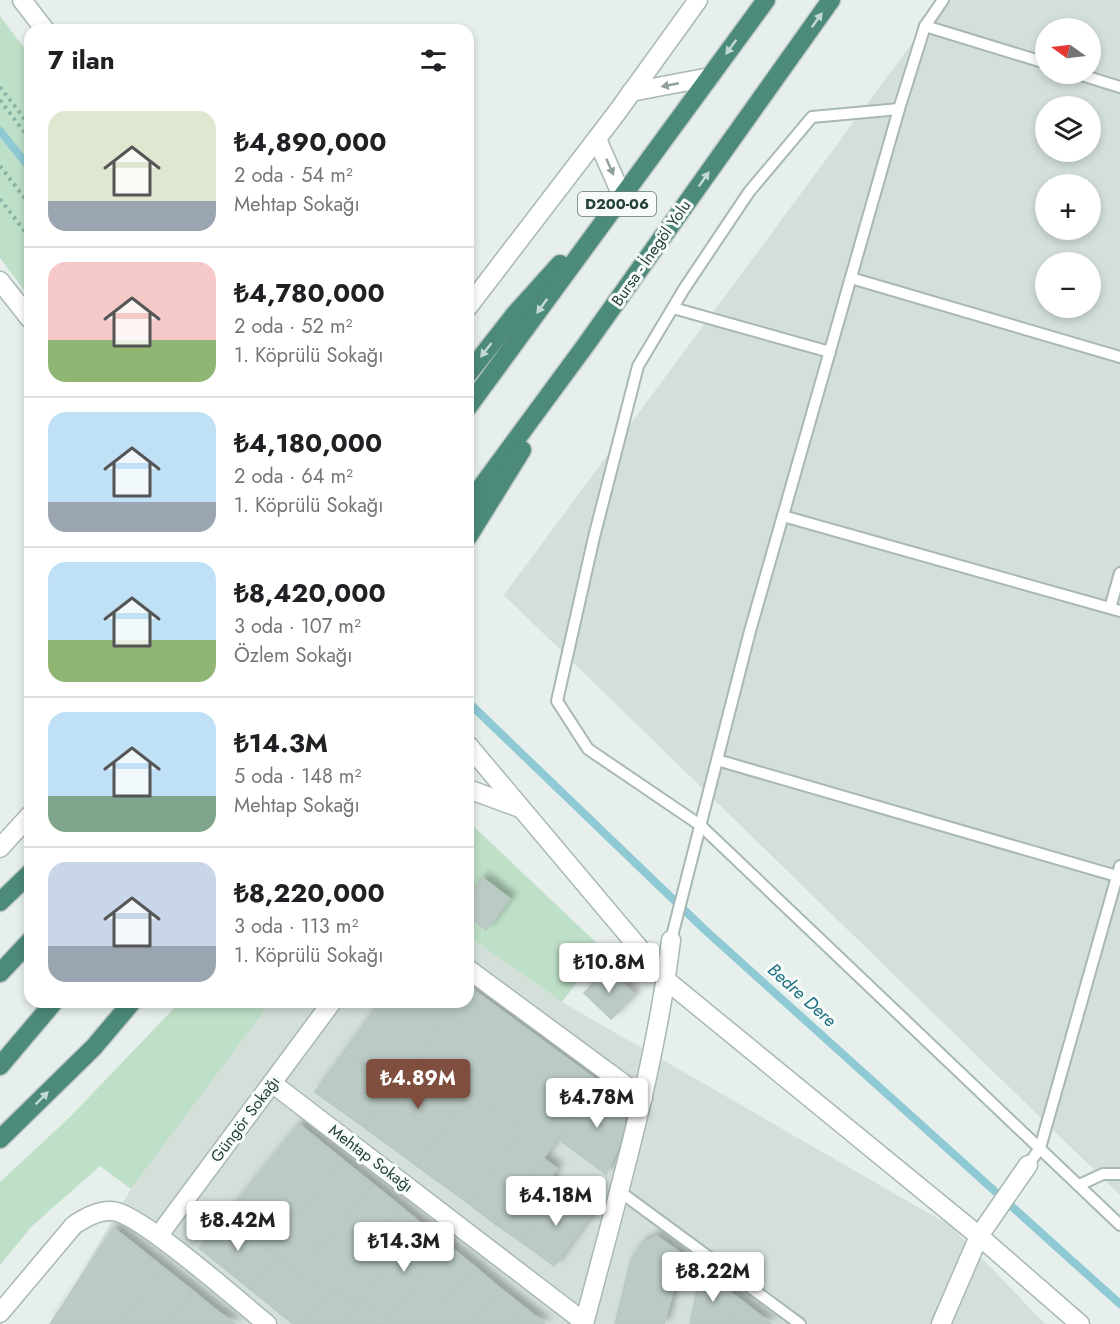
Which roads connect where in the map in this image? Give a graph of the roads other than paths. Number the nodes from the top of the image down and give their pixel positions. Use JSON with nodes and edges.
{"nodes":[{"id":1,"x":22,"y":0,"type":"edge"},
{"id":2,"x":698,"y":0,"type":"edge"},
{"id":3,"x":766,"y":0,"type":"edge"},
{"id":4,"x":831,"y":0,"type":"edge"},
{"id":5,"x":942,"y":0,"type":"edge"},
{"id":6,"x":40,"y":24,"type":"edge"},
{"id":7,"x":925,"y":26,"type":"junction"},
{"id":8,"x":1035,"y":60,"type":"edge"},
{"id":9,"x":710,"y":77,"type":"junction"},
{"id":10,"x":1101,"y":81,"type":"edge"},
{"id":11,"x":1120,"y":87,"type":"edge"},
{"id":12,"x":631,"y":92,"type":"junction"},
{"id":13,"x":899,"y":109,"type":"junction"},
{"id":14,"x":597,"y":138,"type":"junction"},
{"id":15,"x":622,"y":196,"type":"junction"},
{"id":16,"x":851,"y":278,"type":"junction"},
{"id":17,"x":0,"y":281,"type":"edge"},
{"id":18,"x":474,"y":299,"type":"edge"},
{"id":19,"x":673,"y":308,"type":"junction"},
{"id":20,"x":24,"y":312,"type":"edge"},
{"id":21,"x":585,"y":346,"type":"junction"},
{"id":22,"x":830,"y":352,"type":"junction"},
{"id":23,"x":1120,"y":357,"type":"edge"},
{"id":24,"x":474,"y":366,"type":"edge"},
{"id":25,"x":474,"y":399,"type":"edge"},
{"id":26,"x":474,"y":497,"type":"edge"},
{"id":27,"x":783,"y":516,"type":"junction"},
{"id":28,"x":474,"y":527,"type":"edge"},
{"id":29,"x":1120,"y":573,"type":"edge"},
{"id":30,"x":1115,"y":609,"type":"edge"},
{"id":31,"x":474,"y":752,"type":"edge"},
{"id":32,"x":717,"y":760,"type":"junction"},
{"id":33,"x":474,"y":791,"type":"edge"},
{"id":34,"x":521,"y":808,"type":"junction"},
{"id":35,"x":24,"y":819,"type":"edge"},
{"id":36,"x":700,"y":825,"type":"junction"},
{"id":37,"x":6,"y":832,"type":"edge"},
{"id":38,"x":0,"y":848,"type":"edge"},
{"id":39,"x":1119,"y":874,"type":"edge"},
{"id":40,"x":24,"y":879,"type":"edge"},
{"id":41,"x":0,"y":902,"type":"edge"},
{"id":42,"x":671,"y":940,"type":"joint"},
{"id":43,"x":24,"y":948,"type":"edge"},
{"id":44,"x":474,"y":973,"type":"edge"},
{"id":45,"x":0,"y":974,"type":"edge"},
{"id":46,"x":666,"y":980,"type":"junction"},
{"id":47,"x":49,"y":1008,"type":"edge"},
{"id":48,"x":127,"y":1008,"type":"edge"},
{"id":49,"x":328,"y":1008,"type":"edge"},
{"id":50,"x":0,"y":1066,"type":"edge"},
{"id":51,"x":272,"y":1083,"type":"junction"},
{"id":52,"x":643,"y":1098,"type":"junction"},
{"id":53,"x":0,"y":1139,"type":"edge"},
{"id":54,"x":1040,"y":1148,"type":"junction"},
{"id":55,"x":1028,"y":1165,"type":"joint"},
{"id":56,"x":1120,"y":1174,"type":"edge"},
{"id":57,"x":1080,"y":1185,"type":"junction"},
{"id":58,"x":619,"y":1191,"type":"junction"},
{"id":59,"x":1120,"y":1225,"type":"edge"},
{"id":60,"x":159,"y":1235,"type":"junction"},
{"id":61,"x":979,"y":1236,"type":"junction"},
{"id":62,"x":0,"y":1313,"type":"edge"},
{"id":63,"x":584,"y":1323,"type":"edge"},
{"id":64,"x":267,"y":1324,"type":"edge"},
{"id":65,"x":800,"y":1324,"type":"edge"},
{"id":66,"x":941,"y":1324,"type":"edge"},
{"id":67,"x":1080,"y":1324,"type":"edge"}],
"edges":[{"from":1,"to":6,"type":"street"},
{"from":2,"to":12,"type":"street"},
{"from":3,"to":9,"type":"highway","number":"D200-06","one_way":true},
{"from":21,"to":4,"type":"highway","name":"Bursa - İnegöl Yolu","number":"D200-06","one_way":true},
{"from":5,"to":7,"type":"lane"},
{"from":7,"to":8,"type":"lane"},
{"from":7,"to":13,"type":"lane"},
{"from":9,"to":12,"type":"street","one_way":true},
{"from":9,"to":15,"type":"highway","number":"D200-06"},
{"from":10,"to":11,"type":"lane"},
{"from":12,"to":14,"type":"street"},
{"from":13,"to":16,"type":"lane"},
{"from":13,"to":19,"type":"lane"},
{"from":14,"to":15,"type":"street","one_way":true},
{"from":14,"to":18,"type":"street"},
{"from":15,"to":24,"type":"highway","one_way":true},
{"from":15,"to":25,"type":"highway","number":"D200-06","one_way":true},
{"from":16,"to":22,"type":"lane"},
{"from":16,"to":23,"type":"lane"},
{"from":17,"to":20,"type":"street"},
{"from":19,"to":22,"type":"lane"},
{"from":19,"to":36,"type":"lane"},
{"from":21,"to":26,"type":"highway","name":"Bursa - İnegöl Yolu","number":"D200-06"},
{"from":21,"to":28,"type":"highway"},
{"from":22,"to":27,"type":"lane"},
{"from":27,"to":30,"type":"lane"},
{"from":27,"to":32,"type":"lane"},
{"from":29,"to":30,"type":"lane"},
{"from":31,"to":34,"type":"street"},
{"from":32,"to":36,"type":"lane"},
{"from":32,"to":39,"type":"lane"},
{"from":33,"to":34,"type":"street"},
{"from":34,"to":46,"type":"street"},
{"from":35,"to":37,"type":"street"},
{"from":36,"to":42,"type":"lane"},
{"from":36,"to":54,"type":"lane"},
{"from":37,"to":38,"type":"street"},
{"from":39,"to":54,"type":"lane"},
{"from":40,"to":41,"type":"highway"},
{"from":42,"to":46,"type":"street"},
{"from":43,"to":45,"type":"highway"},
{"from":44,"to":52,"type":"street"},
{"from":46,"to":52,"type":"street"},
{"from":46,"to":61,"type":"street"},
{"from":47,"to":50,"type":"highway"},
{"from":53,"to":48,"type":"highway","one_way":true},
{"from":49,"to":51,"type":"street","name":"Güngör Sokağı"},
{"from":51,"to":60,"type":"street","name":"Güngör Sokağı"},
{"from":51,"to":63,"type":"street","name":"Mehtap Sokağı"},
{"from":52,"to":58,"type":"street"},
{"from":54,"to":55,"type":"lane"},
{"from":54,"to":57,"type":"lane"},
{"from":55,"to":61,"type":"street"},
{"from":56,"to":57,"type":"lane"},
{"from":57,"to":59,"type":"lane"},
{"from":58,"to":63,"type":"street"},
{"from":58,"to":65,"type":"lane"},
{"from":60,"to":62,"type":"street"},
{"from":60,"to":64,"type":"street"},
{"from":61,"to":66,"type":"street"},
{"from":61,"to":67,"type":"street"}]}
